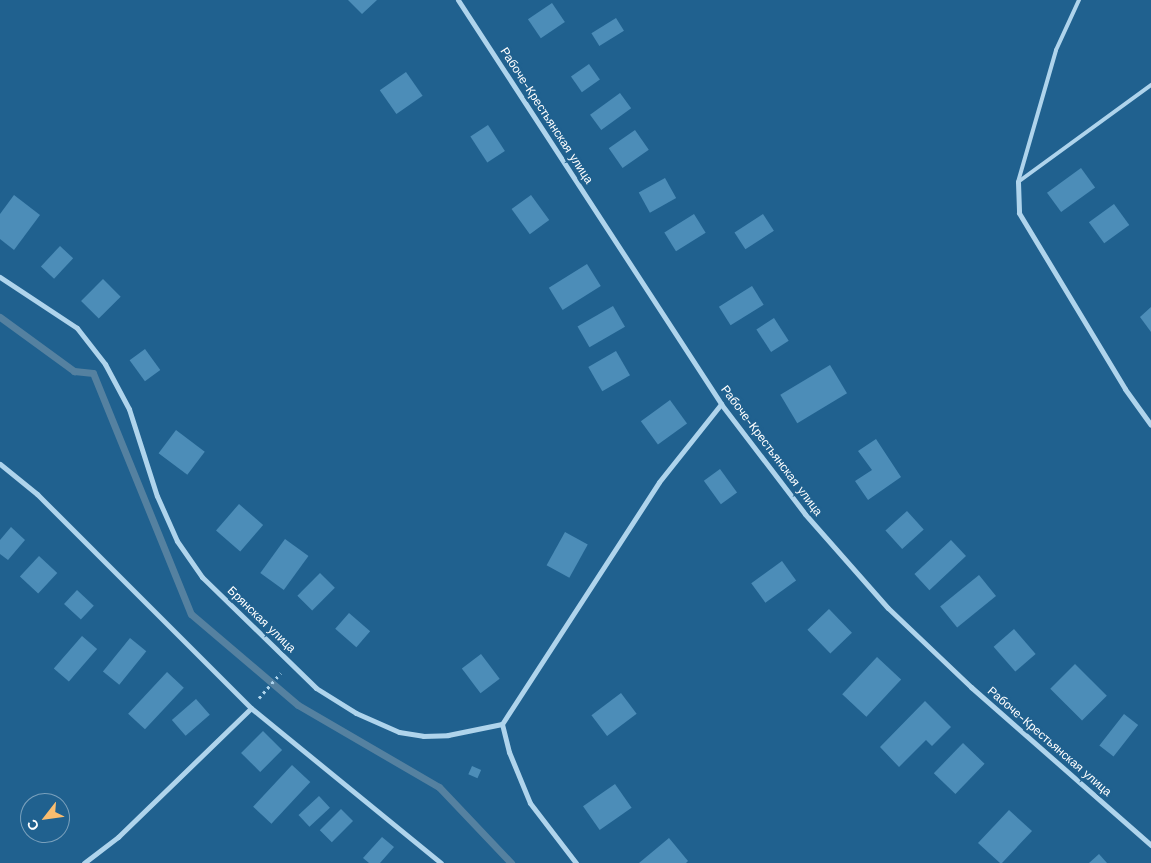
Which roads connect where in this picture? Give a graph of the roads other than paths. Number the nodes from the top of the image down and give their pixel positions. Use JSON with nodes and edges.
{"nodes":[{"id":1,"x":458,"y":0,"type":"edge"},
{"id":2,"x":1079,"y":0,"type":"edge"},
{"id":3,"x":1151,"y":85,"type":"edge"},
{"id":4,"x":1018,"y":182,"type":"junction"},
{"id":5,"x":0,"y":277,"type":"edge"},
{"id":6,"x":721,"y":404,"type":"junction"},
{"id":7,"x":1151,"y":425,"type":"edge"},
{"id":8,"x":0,"y":464,"type":"edge"},
{"id":9,"x":251,"y":708,"type":"junction"},
{"id":10,"x":502,"y":724,"type":"junction"},
{"id":11,"x":1151,"y":845,"type":"edge"},
{"id":12,"x":84,"y":863,"type":"edge"},
{"id":13,"x":441,"y":863,"type":"edge"},
{"id":14,"x":576,"y":863,"type":"edge"}],
"edges":[{"from":1,"to":6,"type":"street","name":"Рабоче-Крестьянская улица"},
{"from":2,"to":4,"type":"lane"},
{"from":3,"to":4,"type":"lane"},
{"from":4,"to":7,"type":"street"},
{"from":5,"to":10,"type":"street","name":"Брянская улица"},
{"from":6,"to":10,"type":"street"},
{"from":6,"to":11,"type":"street","name":"Рабоче-Крестьянская улица"},
{"from":8,"to":9,"type":"street"},
{"from":9,"to":12,"type":"street"},
{"from":9,"to":13,"type":"street"},
{"from":10,"to":14,"type":"street"}]}
